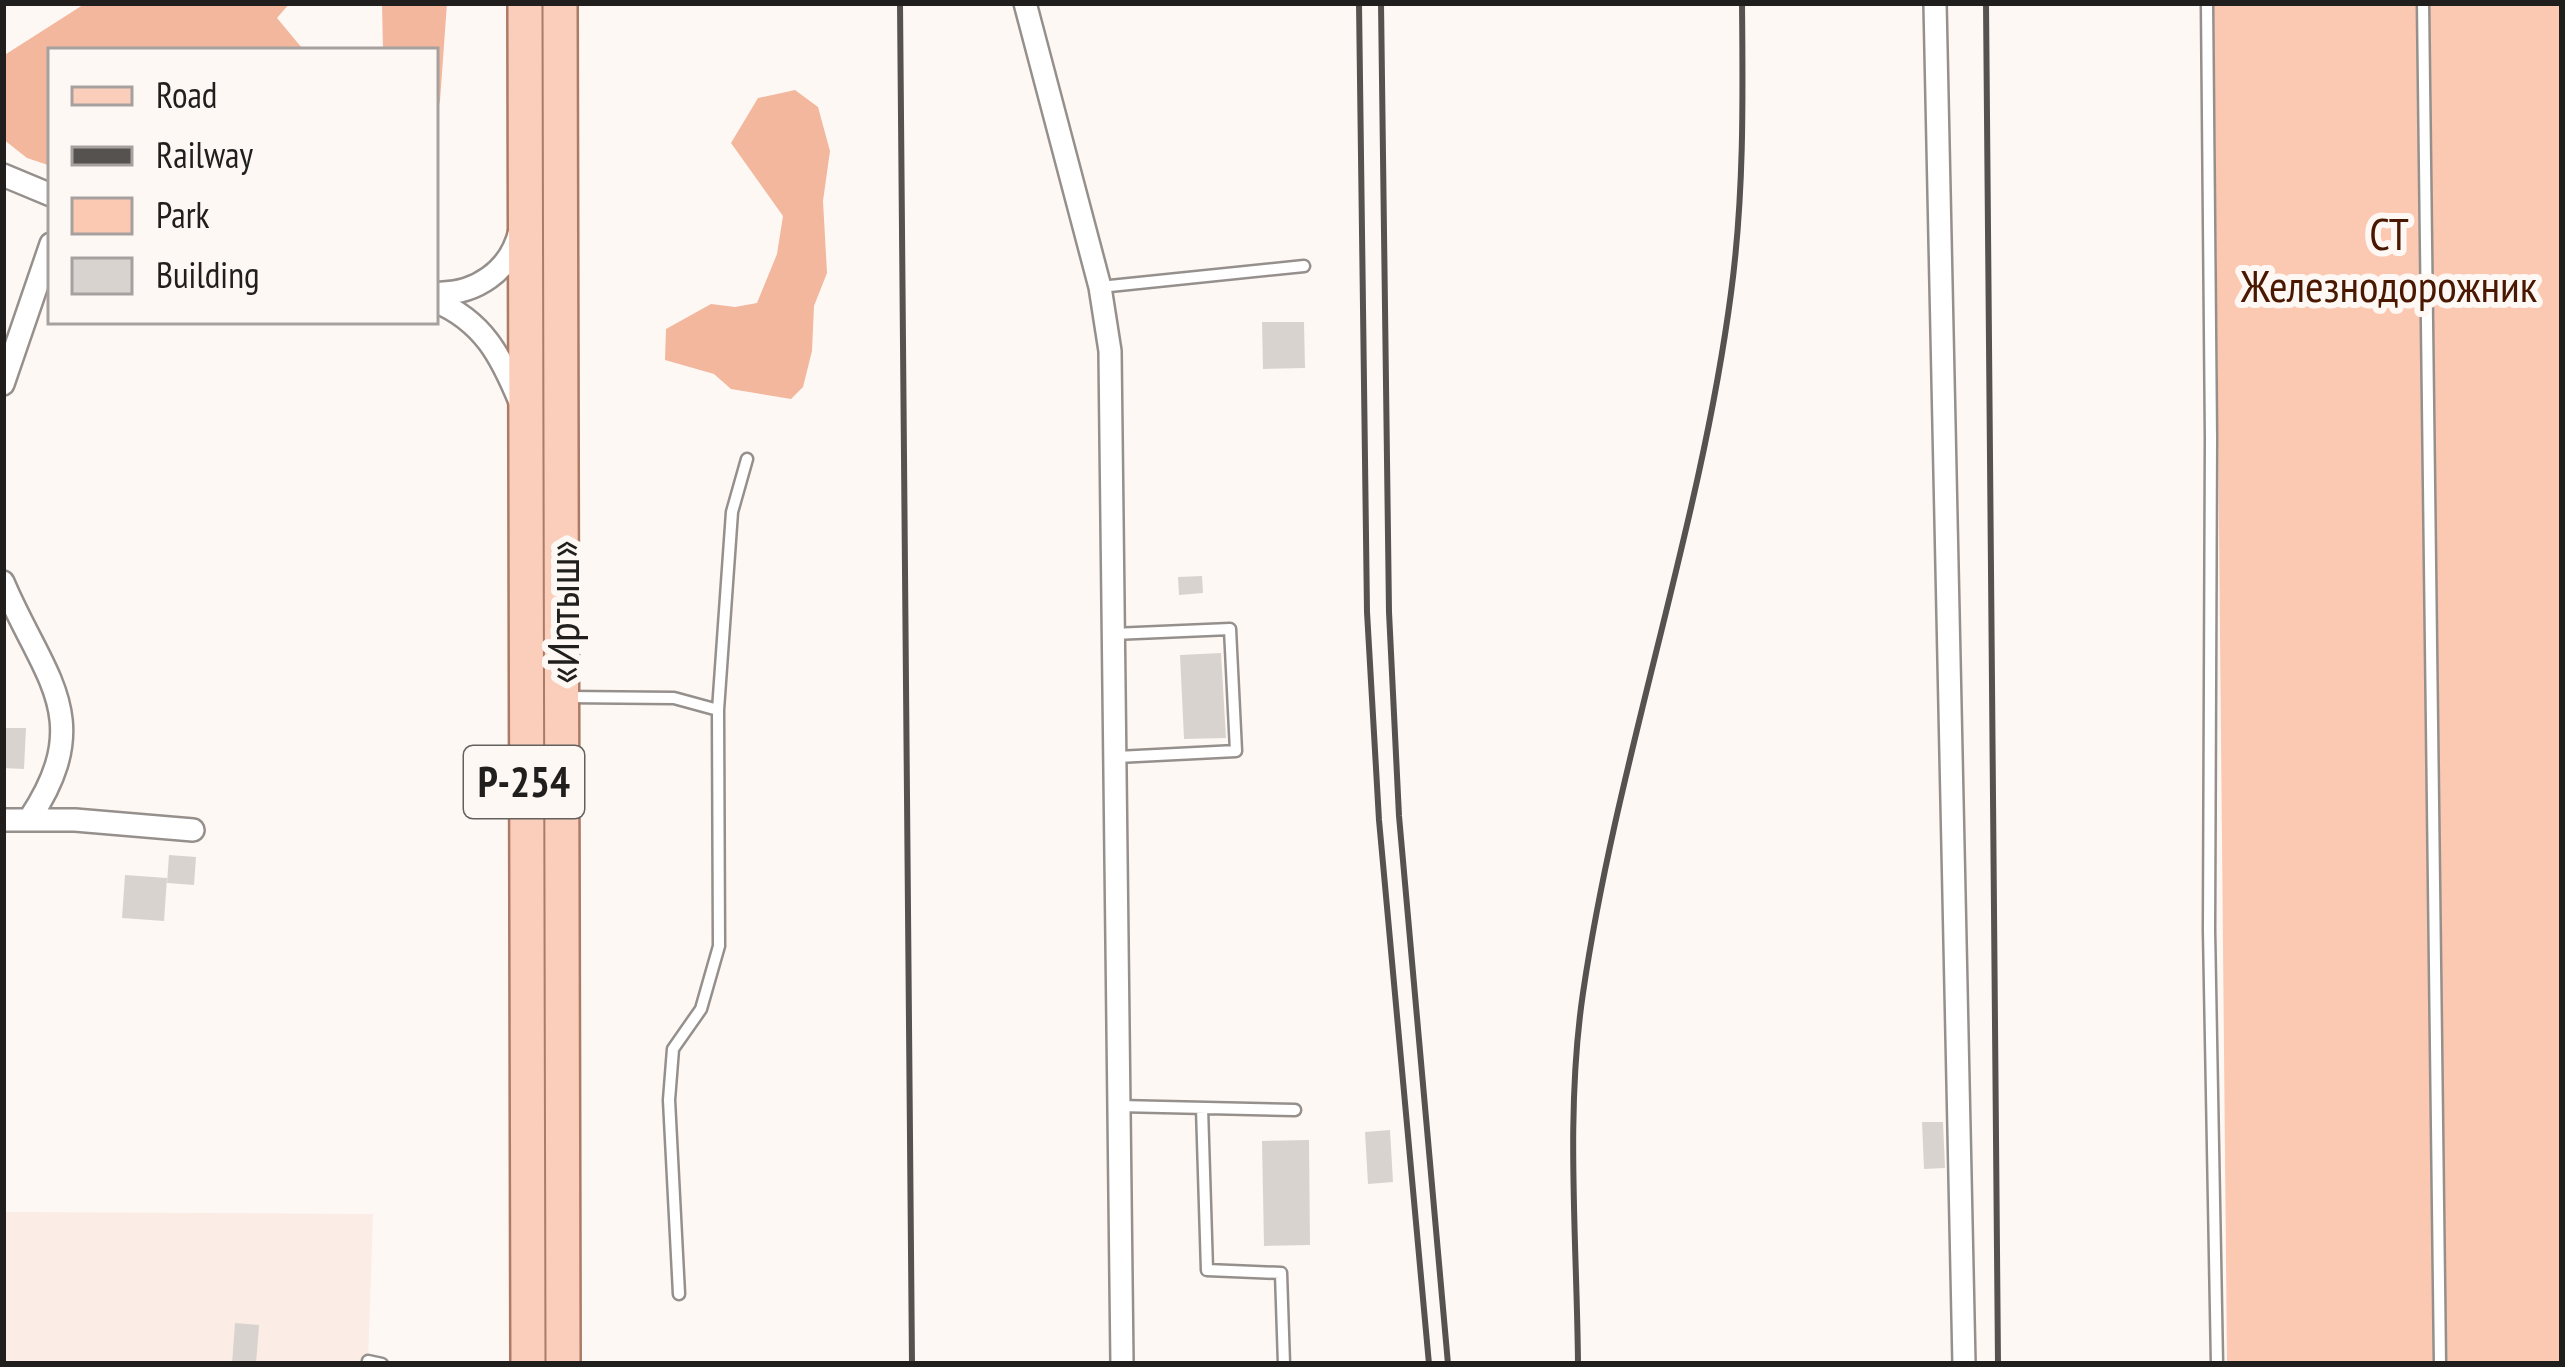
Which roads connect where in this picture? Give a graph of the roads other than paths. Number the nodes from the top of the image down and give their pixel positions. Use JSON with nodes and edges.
{"nodes":[{"id":1,"x":525,"y":3,"type":"edge"},
{"id":2,"x":560,"y":3,"type":"edge"},
{"id":3,"x":1025,"y":3,"type":"edge"},
{"id":4,"x":1935,"y":3,"type":"edge"},
{"id":5,"x":2207,"y":3,"type":"edge"},
{"id":6,"x":2423,"y":3,"type":"edge"},
{"id":7,"x":3,"y":175,"type":"edge"},
{"id":8,"x":48,"y":194,"type":"edge"},
{"id":9,"x":525,"y":200,"type":"junction"},
{"id":10,"x":48,"y":253,"type":"edge"},
{"id":11,"x":1304,"y":266,"type":"dead end"},
{"id":12,"x":1100,"y":287,"type":"junction"},
{"id":13,"x":438,"y":296,"type":"edge"},
{"id":14,"x":438,"y":299,"type":"edge"},
{"id":15,"x":3,"y":384,"type":"edge"},
{"id":16,"x":524,"y":413,"type":"junction"},
{"id":17,"x":747,"y":459,"type":"dead end"},
{"id":18,"x":3,"y":582,"type":"edge"},
{"id":19,"x":1113,"y":634,"type":"junction"},
{"id":20,"x":562,"y":697,"type":"junction"},
{"id":21,"x":718,"y":710,"type":"junction"},
{"id":22,"x":1117,"y":757,"type":"junction"},
{"id":23,"x":30,"y":818,"type":"junction"},
{"id":24,"x":3,"y":820,"type":"edge"},
{"id":25,"x":193,"y":830,"type":"dead end"},
{"id":26,"x":1119,"y":1106,"type":"junction"},
{"id":27,"x":1202,"y":1108,"type":"junction"},
{"id":28,"x":1295,"y":1110,"type":"dead end"},
{"id":29,"x":679,"y":1294,"type":"dead end"},
{"id":30,"x":528,"y":1364,"type":"edge"},
{"id":31,"x":563,"y":1364,"type":"edge"},
{"id":32,"x":1122,"y":1364,"type":"edge"},
{"id":33,"x":1284,"y":1364,"type":"edge"},
{"id":34,"x":1964,"y":1364,"type":"edge"},
{"id":35,"x":2217,"y":1364,"type":"edge"},
{"id":36,"x":2440,"y":1364,"type":"edge"}],
"edges":[{"from":1,"to":9,"type":"main road","name":"«Иртыш»","number":"Р-254"},
{"from":2,"to":20,"type":"main road","name":"«Иртыш»","number":"Р-254"},
{"from":3,"to":12,"type":"street"},
{"from":4,"to":34,"type":"street"},
{"from":5,"to":35,"type":"lane"},
{"from":6,"to":36,"type":"lane"},
{"from":7,"to":8,"type":"street"},
{"from":9,"to":13,"type":"street"},
{"from":9,"to":16,"type":"main road","name":"«Иртыш»","number":"Р-254"},
{"from":10,"to":15,"type":"street"},
{"from":11,"to":12,"type":"lane"},
{"from":12,"to":19,"type":"street"},
{"from":14,"to":16,"type":"street"},
{"from":16,"to":30,"type":"main road","name":"«Иртыш»","number":"Р-254"},
{"from":17,"to":21,"type":"lane"},
{"from":18,"to":23,"type":"street"},
{"from":19,"to":22,"type":"street"},
{"from":19,"to":22,"type":"lane"},
{"from":20,"to":21,"type":"lane"},
{"from":20,"to":31,"type":"main road","name":"«Иртыш»","number":"Р-254"},
{"from":21,"to":29,"type":"lane"},
{"from":22,"to":26,"type":"street"},
{"from":23,"to":24,"type":"street"},
{"from":23,"to":25,"type":"street"},
{"from":26,"to":27,"type":"lane"},
{"from":26,"to":32,"type":"street"},
{"from":27,"to":28,"type":"lane"},
{"from":27,"to":33,"type":"lane"}]}
